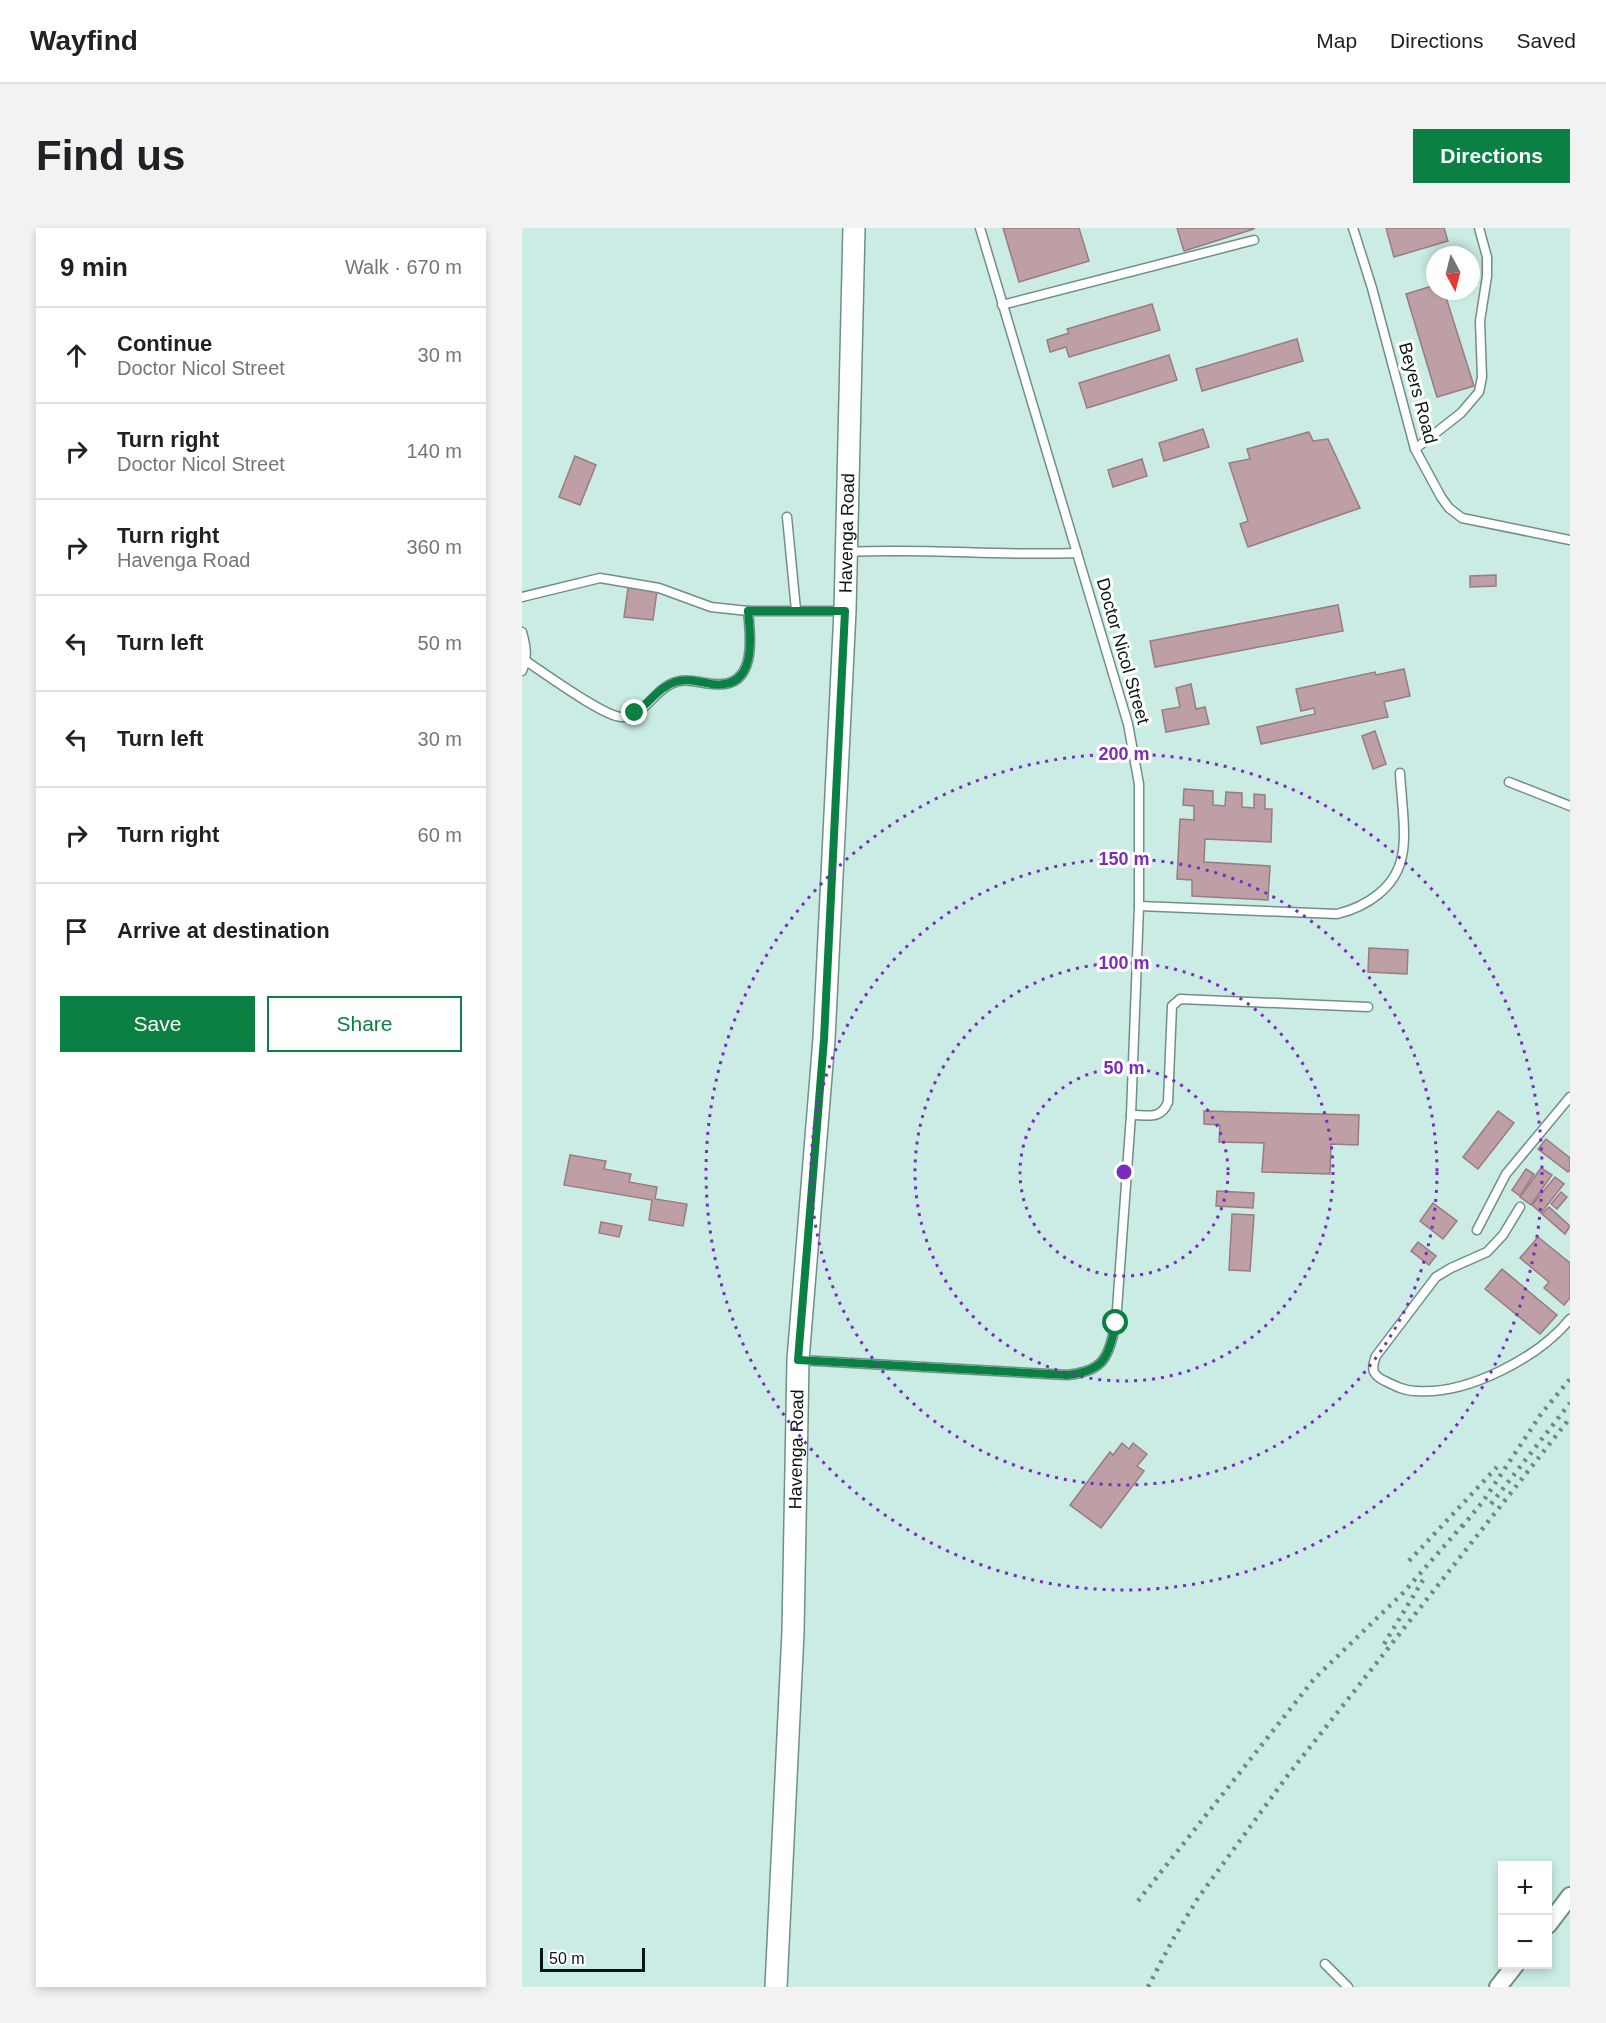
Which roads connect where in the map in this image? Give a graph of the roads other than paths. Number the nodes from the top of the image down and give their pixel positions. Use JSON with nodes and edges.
{"nodes":[{"id":1,"x":855,"y":228,"type":"edge"},
{"id":2,"x":980,"y":228,"type":"edge"},
{"id":3,"x":1353,"y":228,"type":"edge"},
{"id":4,"x":1479,"y":228,"type":"edge"},
{"id":5,"x":1254,"y":240,"type":"dead end"},
{"id":6,"x":1002,"y":305,"type":"junction"},
{"id":7,"x":1415,"y":449,"type":"junction"},
{"id":8,"x":787,"y":516,"type":"dead end"},
{"id":9,"x":1570,"y":540,"type":"edge"},
{"id":10,"x":847,"y":552,"type":"junction"},
{"id":11,"x":1077,"y":553,"type":"junction"},
{"id":12,"x":522,"y":597,"type":"edge"},
{"id":13,"x":796,"y":610,"type":"junction"},
{"id":14,"x":748,"y":611,"type":"junction"},
{"id":15,"x":845,"y":611,"type":"junction"},
{"id":16,"x":522,"y":632,"type":"edge"},
{"id":17,"x":526,"y":661,"type":"junction"},
{"id":18,"x":522,"y":670,"type":"edge"},
{"id":19,"x":1400,"y":773,"type":"dead end"},
{"id":20,"x":1509,"y":782,"type":"dead end"},
{"id":21,"x":1570,"y":806,"type":"edge"},
{"id":22,"x":1139,"y":906,"type":"junction"},
{"id":23,"x":1368,"y":1007,"type":"dead end"},
{"id":24,"x":1570,"y":1097,"type":"edge"},
{"id":25,"x":1131,"y":1115,"type":"junction"},
{"id":26,"x":1520,"y":1207,"type":"dead end"},
{"id":27,"x":1478,"y":1230,"type":"dead end"},
{"id":28,"x":1570,"y":1319,"type":"edge"},
{"id":29,"x":798,"y":1360,"type":"junction"},
{"id":30,"x":1570,"y":1896,"type":"edge"},
{"id":31,"x":1552,"y":1919,"type":"edge"},
{"id":32,"x":1325,"y":1964,"type":"dead end"},
{"id":33,"x":1513,"y":1969,"type":"edge"},
{"id":34,"x":776,"y":1987,"type":"edge"},
{"id":35,"x":1348,"y":1987,"type":"edge"},
{"id":36,"x":1498,"y":1987,"type":"edge"}],
"edges":[{"from":1,"to":10,"type":"street","name":"Havenga Road"},
{"from":2,"to":6,"type":"lane","name":"Doctor Nicol Street"},
{"from":3,"to":7,"type":"lane","name":"Beyers Road"},
{"from":4,"to":7,"type":"lane"},
{"from":5,"to":6,"type":"lane"},
{"from":6,"to":11,"type":"lane","name":"Doctor Nicol Street"},
{"from":7,"to":9,"type":"lane","name":"Beyers Road"},
{"from":8,"to":13,"type":"lane"},
{"from":10,"to":11,"type":"lane"},
{"from":10,"to":15,"type":"street","name":"Havenga Road"},
{"from":11,"to":22,"type":"lane","name":"Doctor Nicol Street"},
{"from":12,"to":14,"type":"lane"},
{"from":13,"to":14,"type":"lane"},
{"from":13,"to":15,"type":"lane"},
{"from":14,"to":17,"type":"lane"},
{"from":15,"to":29,"type":"street","name":"Havenga Road"},
{"from":16,"to":17,"type":"lane"},
{"from":17,"to":18,"type":"lane"},
{"from":19,"to":22,"type":"lane"},
{"from":20,"to":21,"type":"lane"},
{"from":22,"to":25,"type":"lane","name":"Doctor Nicol Street"},
{"from":23,"to":25,"type":"lane"},
{"from":24,"to":27,"type":"lane"},
{"from":25,"to":29,"type":"lane","name":"Doctor Nicol Street"},
{"from":26,"to":28,"type":"lane"},
{"from":29,"to":34,"type":"street","name":"Havenga Road"},
{"from":30,"to":31,"type":"street"},
{"from":32,"to":35,"type":"lane"},
{"from":33,"to":36,"type":"street"}]}
